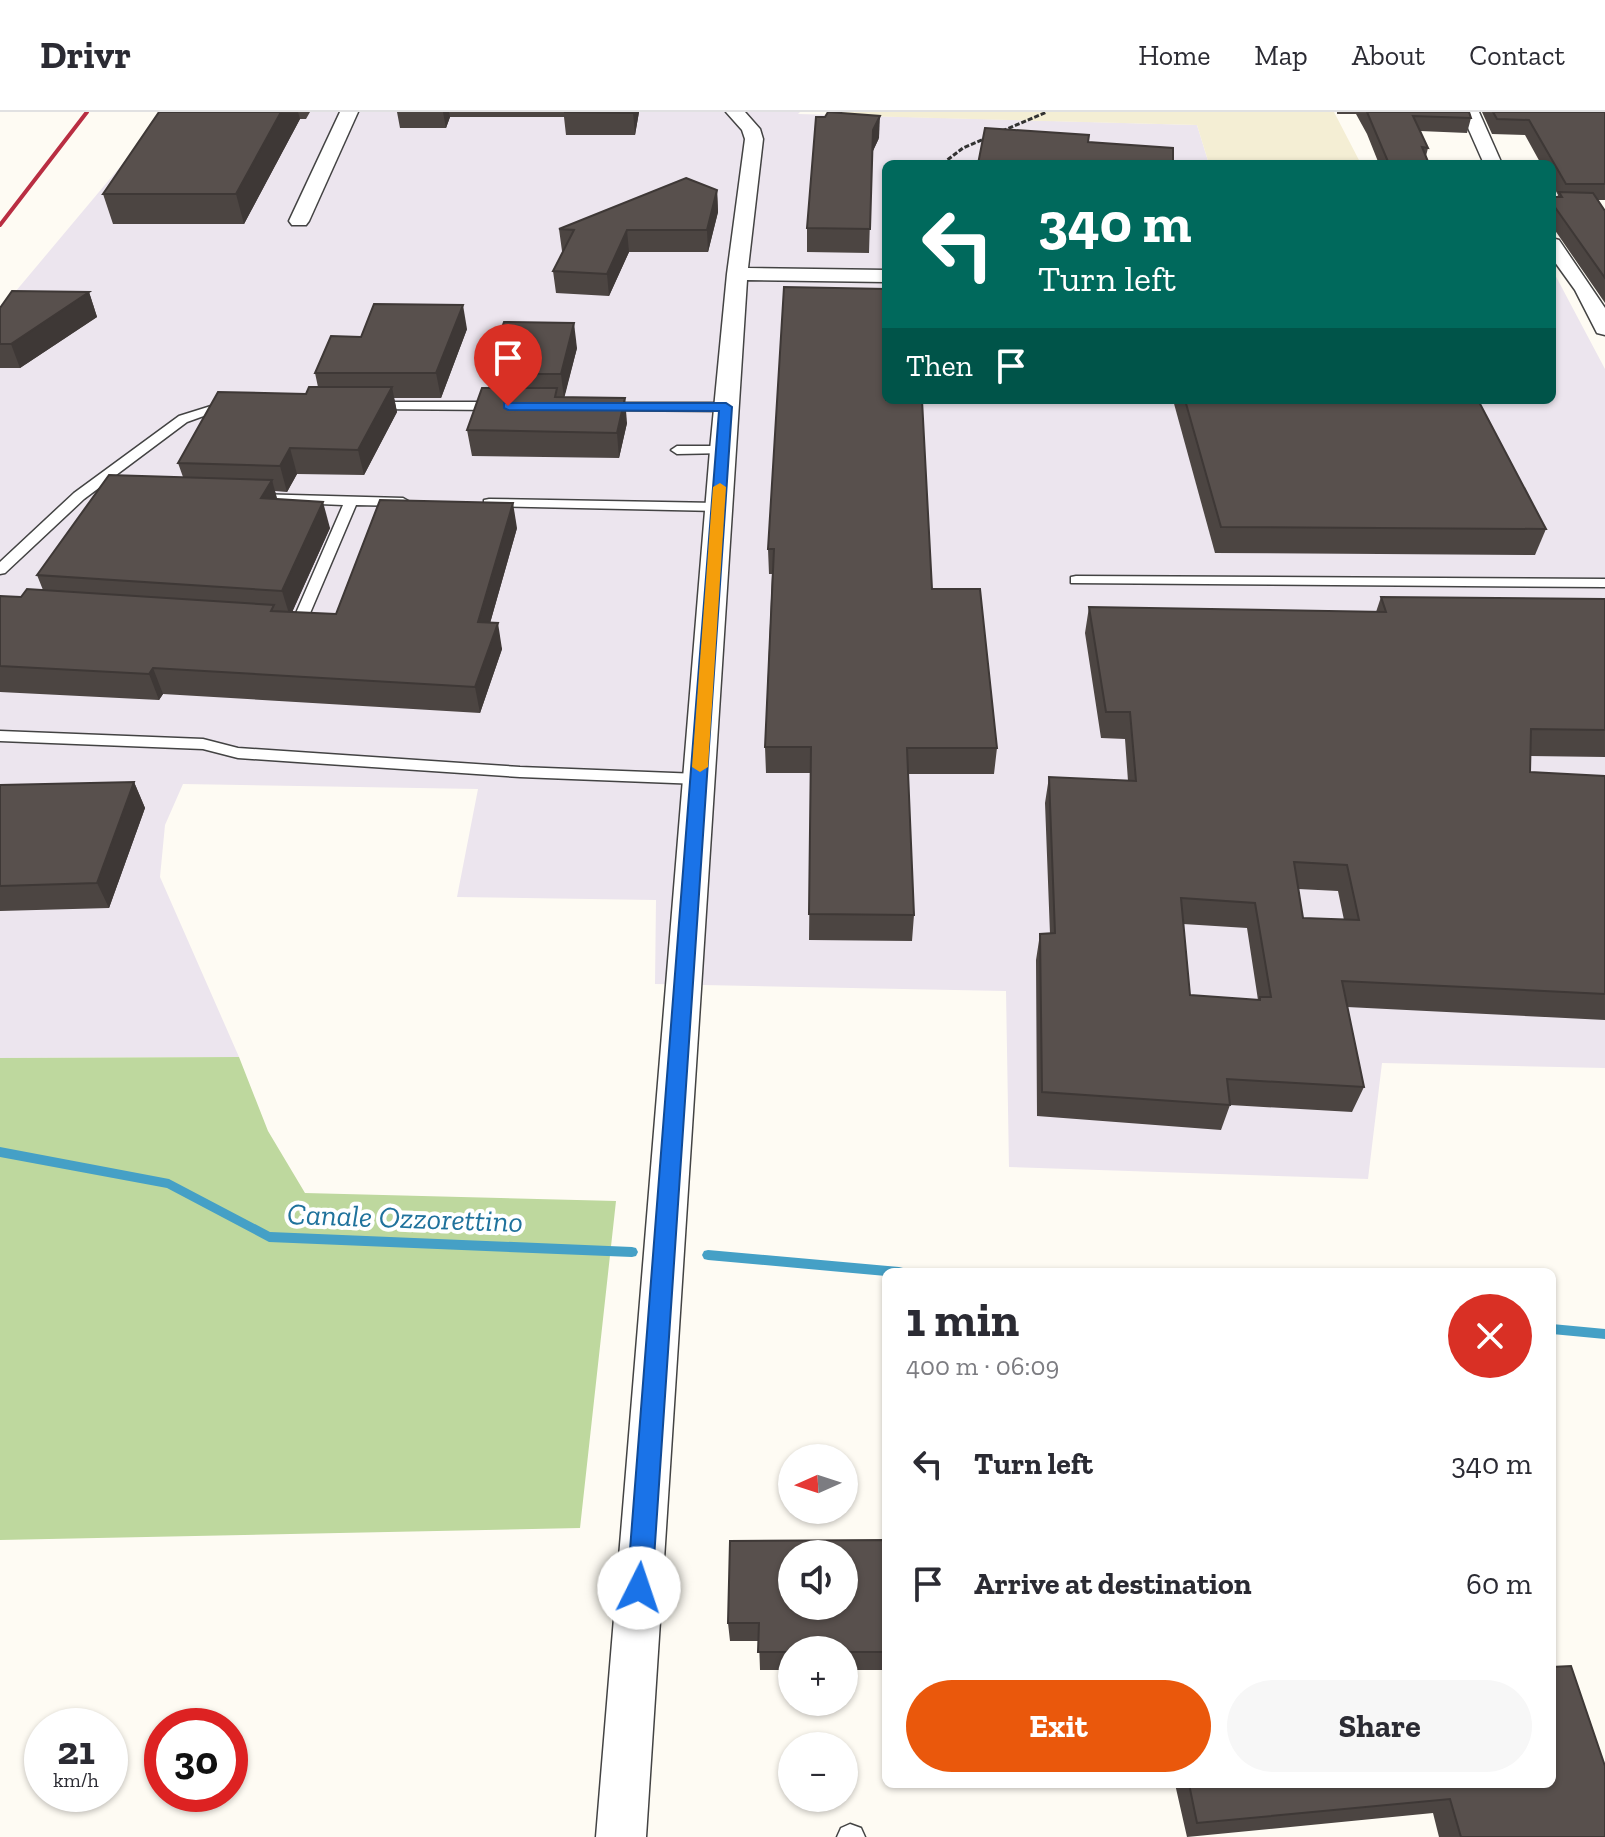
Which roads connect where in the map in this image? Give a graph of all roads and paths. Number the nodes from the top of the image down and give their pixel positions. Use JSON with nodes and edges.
{"nodes":[{"id":1,"x":349,"y":112,"type":"edge"},
{"id":2,"x":735,"y":112,"type":"edge"},
{"id":3,"x":1047,"y":112,"type":"edge"},
{"id":4,"x":1470,"y":112,"type":"edge"},
{"id":5,"x":947,"y":160,"type":"edge"},
{"id":6,"x":1490,"y":160,"type":"edge"},
{"id":7,"x":299,"y":221,"type":"dead end"},
{"id":8,"x":1556,"y":250,"type":"edge"},
{"id":9,"x":737,"y":274,"type":"junction"},
{"id":10,"x":882,"y":276,"type":"edge"},
{"id":11,"x":1563,"y":290,"type":"dead end"},
{"id":12,"x":1585,"y":290,"type":"junction"},
{"id":13,"x":1605,"y":328,"type":"edge"},
{"id":14,"x":244,"y":404,"type":"edge"},
{"id":15,"x":353,"y":405,"type":"edge"},
{"id":16,"x":508,"y":406,"type":"edge"},
{"id":17,"x":586,"y":406,"type":"edge"},
{"id":18,"x":726,"y":407,"type":"junction"},
{"id":19,"x":677,"y":450,"type":"dead end"},
{"id":20,"x":722,"y":450,"type":"junction"},
{"id":21,"x":105,"y":494,"type":"edge"},
{"id":22,"x":79,"y":496,"type":"junction"},
{"id":23,"x":242,"y":497,"type":"edge"},
{"id":24,"x":351,"y":501,"type":"junction"},
{"id":25,"x":412,"y":502,"type":"edge"},
{"id":26,"x":472,"y":503,"type":"edge"},
{"id":27,"x":718,"y":507,"type":"junction"},
{"id":28,"x":0,"y":570,"type":"edge"},
{"id":29,"x":1076,"y":580,"type":"dead end"},
{"id":30,"x":1605,"y":583,"type":"edge"},
{"id":31,"x":267,"y":623,"type":"edge"},
{"id":32,"x":0,"y":736,"type":"edge"},
{"id":33,"x":699,"y":779,"type":"junction"},
{"id":34,"x":621,"y":1837,"type":"edge"}],
"edges":[{"from":1,"to":7,"type":"street"},
{"from":2,"to":9,"type":"street"},
{"from":3,"to":5,"type":"path"},
{"from":4,"to":6,"type":"street"},
{"from":8,"to":12,"type":"street"},
{"from":9,"to":10,"type":"street"},
{"from":9,"to":18,"type":"street"},
{"from":11,"to":12,"type":"street"},
{"from":12,"to":13,"type":"street"},
{"from":14,"to":22,"type":"lane"},
{"from":15,"to":16,"type":"lane"},
{"from":17,"to":18,"type":"lane"},
{"from":18,"to":20,"type":"street"},
{"from":19,"to":20,"type":"lane"},
{"from":20,"to":27,"type":"street"},
{"from":21,"to":22,"type":"lane"},
{"from":22,"to":28,"type":"lane"},
{"from":23,"to":24,"type":"lane"},
{"from":24,"to":25,"type":"lane"},
{"from":24,"to":31,"type":"lane"},
{"from":26,"to":27,"type":"lane"},
{"from":27,"to":33,"type":"street"},
{"from":29,"to":30,"type":"lane"},
{"from":32,"to":33,"type":"lane"},
{"from":33,"to":34,"type":"street"}]}
